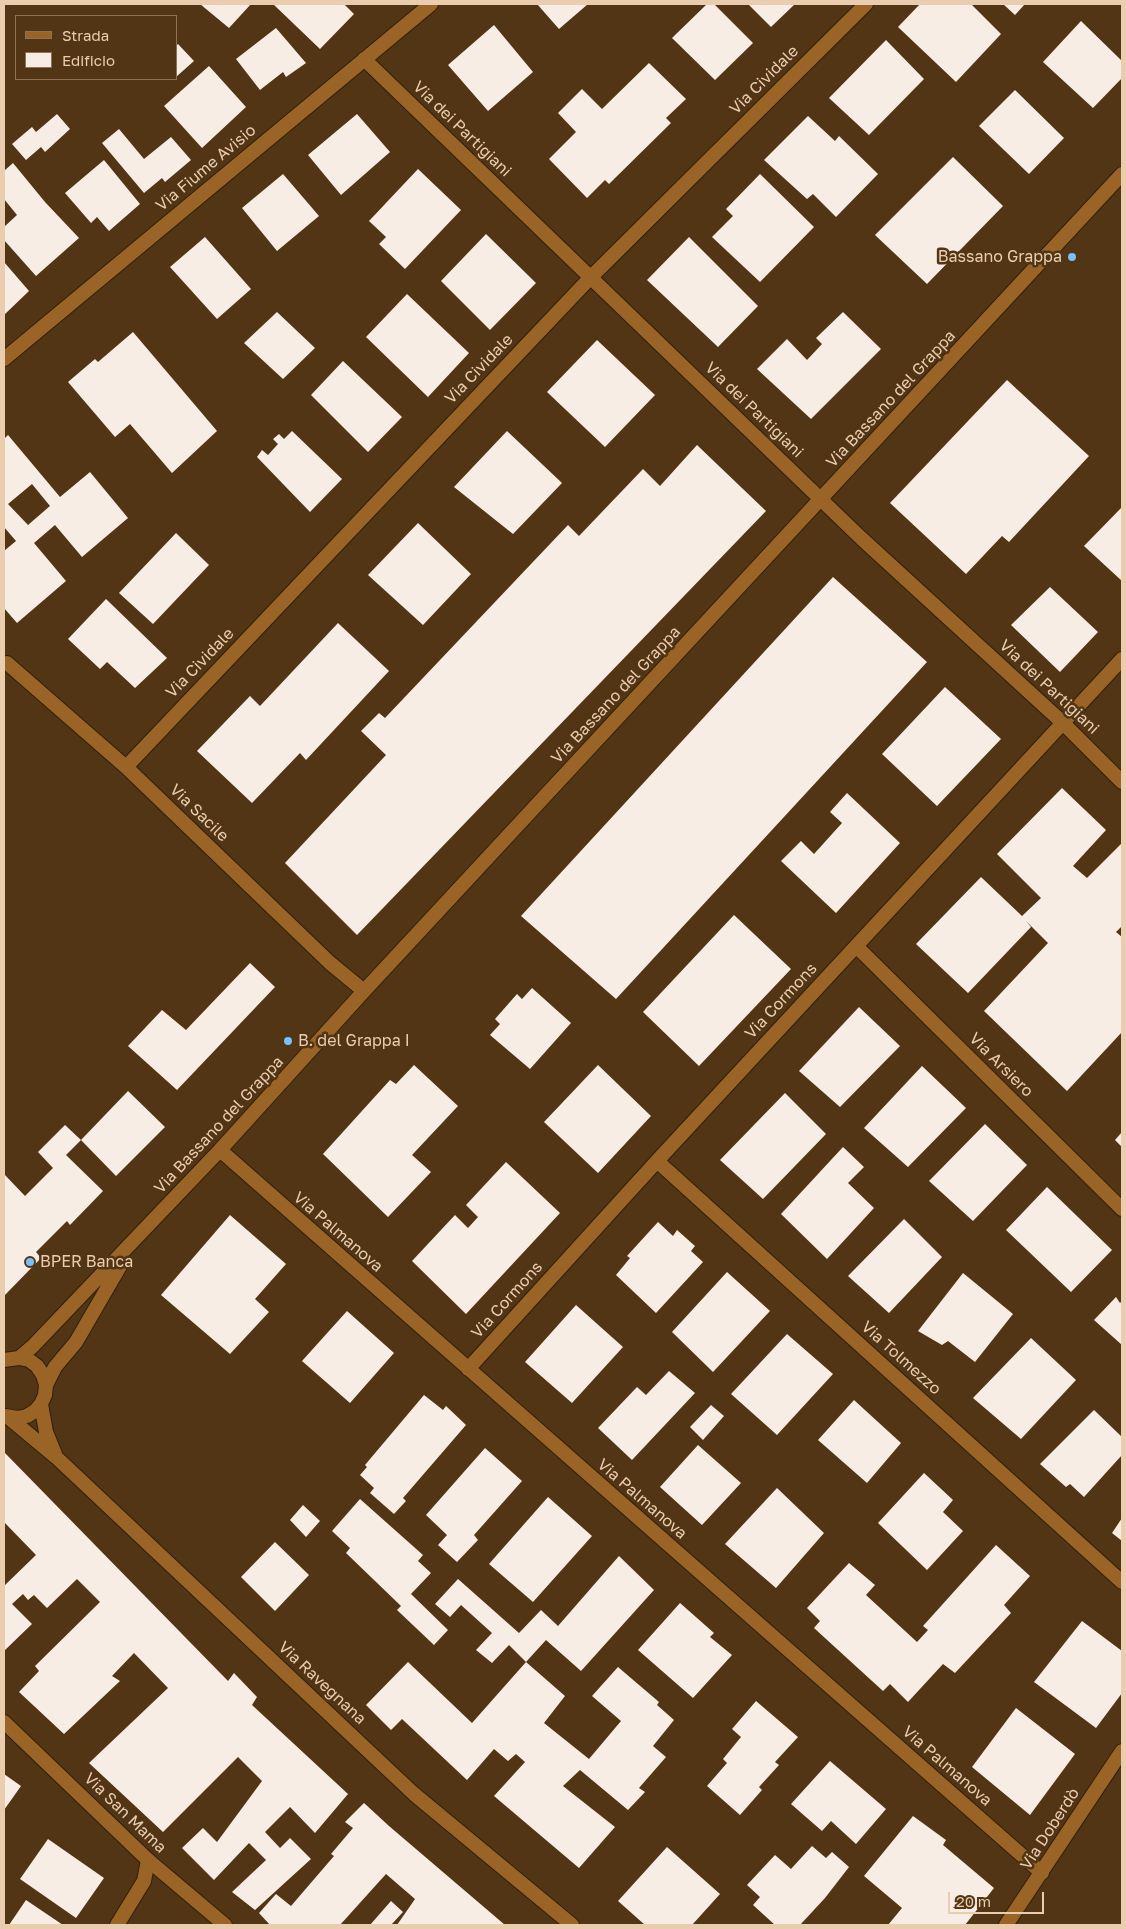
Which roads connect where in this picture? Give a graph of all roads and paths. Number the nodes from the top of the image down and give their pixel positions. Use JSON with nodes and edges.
{"nodes":[{"id":1,"x":431,"y":4,"type":"edge"},
{"id":2,"x":866,"y":4,"type":"edge"},
{"id":3,"x":364,"y":59,"type":"junction"},
{"id":4,"x":1122,"y":174,"type":"edge"},
{"id":5,"x":591,"y":277,"type":"junction"},
{"id":6,"x":4,"y":359,"type":"edge"},
{"id":7,"x":822,"y":500,"type":"junction"},
{"id":8,"x":1122,"y":660,"type":"edge"},
{"id":9,"x":7,"y":663,"type":"dead end"},
{"id":10,"x":1063,"y":723,"type":"junction"},
{"id":11,"x":126,"y":767,"type":"junction"},
{"id":12,"x":1122,"y":782,"type":"edge"},
{"id":13,"x":856,"y":946,"type":"junction"},
{"id":14,"x":364,"y":991,"type":"junction"},
{"id":15,"x":220,"y":1150,"type":"junction"},
{"id":16,"x":657,"y":1161,"type":"junction"},
{"id":17,"x":1122,"y":1209,"type":"edge"},
{"id":18,"x":135,"y":1240,"type":"junction"},
{"id":19,"x":9,"y":1358,"type":"edge"},
{"id":20,"x":468,"y":1369,"type":"junction"},
{"id":21,"x":46,"y":1384,"type":"junction"},
{"id":22,"x":41,"y":1404,"type":"junction"},
{"id":23,"x":6,"y":1416,"type":"edge"},
{"id":24,"x":56,"y":1457,"type":"junction"},
{"id":25,"x":1122,"y":1582,"type":"edge"},
{"id":26,"x":4,"y":1722,"type":"edge"},
{"id":27,"x":1122,"y":1751,"type":"edge"},
{"id":28,"x":148,"y":1860,"type":"junction"},
{"id":29,"x":1042,"y":1873,"type":"junction"},
{"id":30,"x":116,"y":1925,"type":"edge"},
{"id":31,"x":226,"y":1925,"type":"edge"},
{"id":32,"x":572,"y":1925,"type":"edge"},
{"id":33,"x":1006,"y":1925,"type":"edge"}],
"edges":[{"from":1,"to":3,"type":"street","name":"Via Fiume Avisio"},
{"from":2,"to":5,"type":"street","name":"Via Cividale"},
{"from":3,"to":5,"type":"street","name":"Via dei Partigiani"},
{"from":3,"to":6,"type":"street","name":"Via Fiume Avisio"},
{"from":4,"to":7,"type":"street","name":"Via Bassano del Grappa"},
{"from":5,"to":7,"type":"street","name":"Via dei Partigiani"},
{"from":5,"to":11,"type":"street","name":"Via Cividale"},
{"from":7,"to":10,"type":"street","name":"Via dei Partigiani"},
{"from":7,"to":14,"type":"street","name":"Via Bassano del Grappa"},
{"from":8,"to":10,"type":"street","name":"Via Cormons"},
{"from":9,"to":11,"type":"street","name":"Via Sacile"},
{"from":10,"to":12,"type":"street","name":"Via dei Partigiani"},
{"from":10,"to":13,"type":"street","name":"Via Cormons"},
{"from":11,"to":14,"type":"street","name":"Via Sacile"},
{"from":13,"to":16,"type":"street","name":"Via Cormons"},
{"from":13,"to":17,"type":"street","name":"Via Arsiero"},
{"from":14,"to":15,"type":"street","name":"Via Bassano del Grappa"},
{"from":15,"to":18,"type":"street","name":"Via Bassano del Grappa"},
{"from":15,"to":20,"type":"street","name":"Via Palmanova"},
{"from":16,"to":20,"type":"street","name":"Via Cormons"},
{"from":16,"to":25,"type":"street","name":"Via Tolmezzo"},
{"from":18,"to":19,"type":"street","name":"Via Bassano del Grappa"},
{"from":18,"to":21,"type":"street","name":"Via Bassano del Grappa"},
{"from":19,"to":21,"type":"street"},
{"from":20,"to":29,"type":"street","name":"Via Palmanova"},
{"from":21,"to":22,"type":"street","name":"Via Bassano del Grappa"},
{"from":22,"to":23,"type":"street"},
{"from":22,"to":24,"type":"street","name":"Via Ravegnana"},
{"from":23,"to":24,"type":"street","name":"Via Ravegnana"},
{"from":24,"to":32,"type":"street","name":"Via Ravegnana"},
{"from":26,"to":28,"type":"street","name":"Via San Mama"},
{"from":27,"to":29,"type":"street","name":"Via Doberdò"},
{"from":28,"to":30,"type":"street"},
{"from":28,"to":31,"type":"street","name":"Via San Mama"},
{"from":29,"to":33,"type":"street","name":"Via Doberdò"}]}
